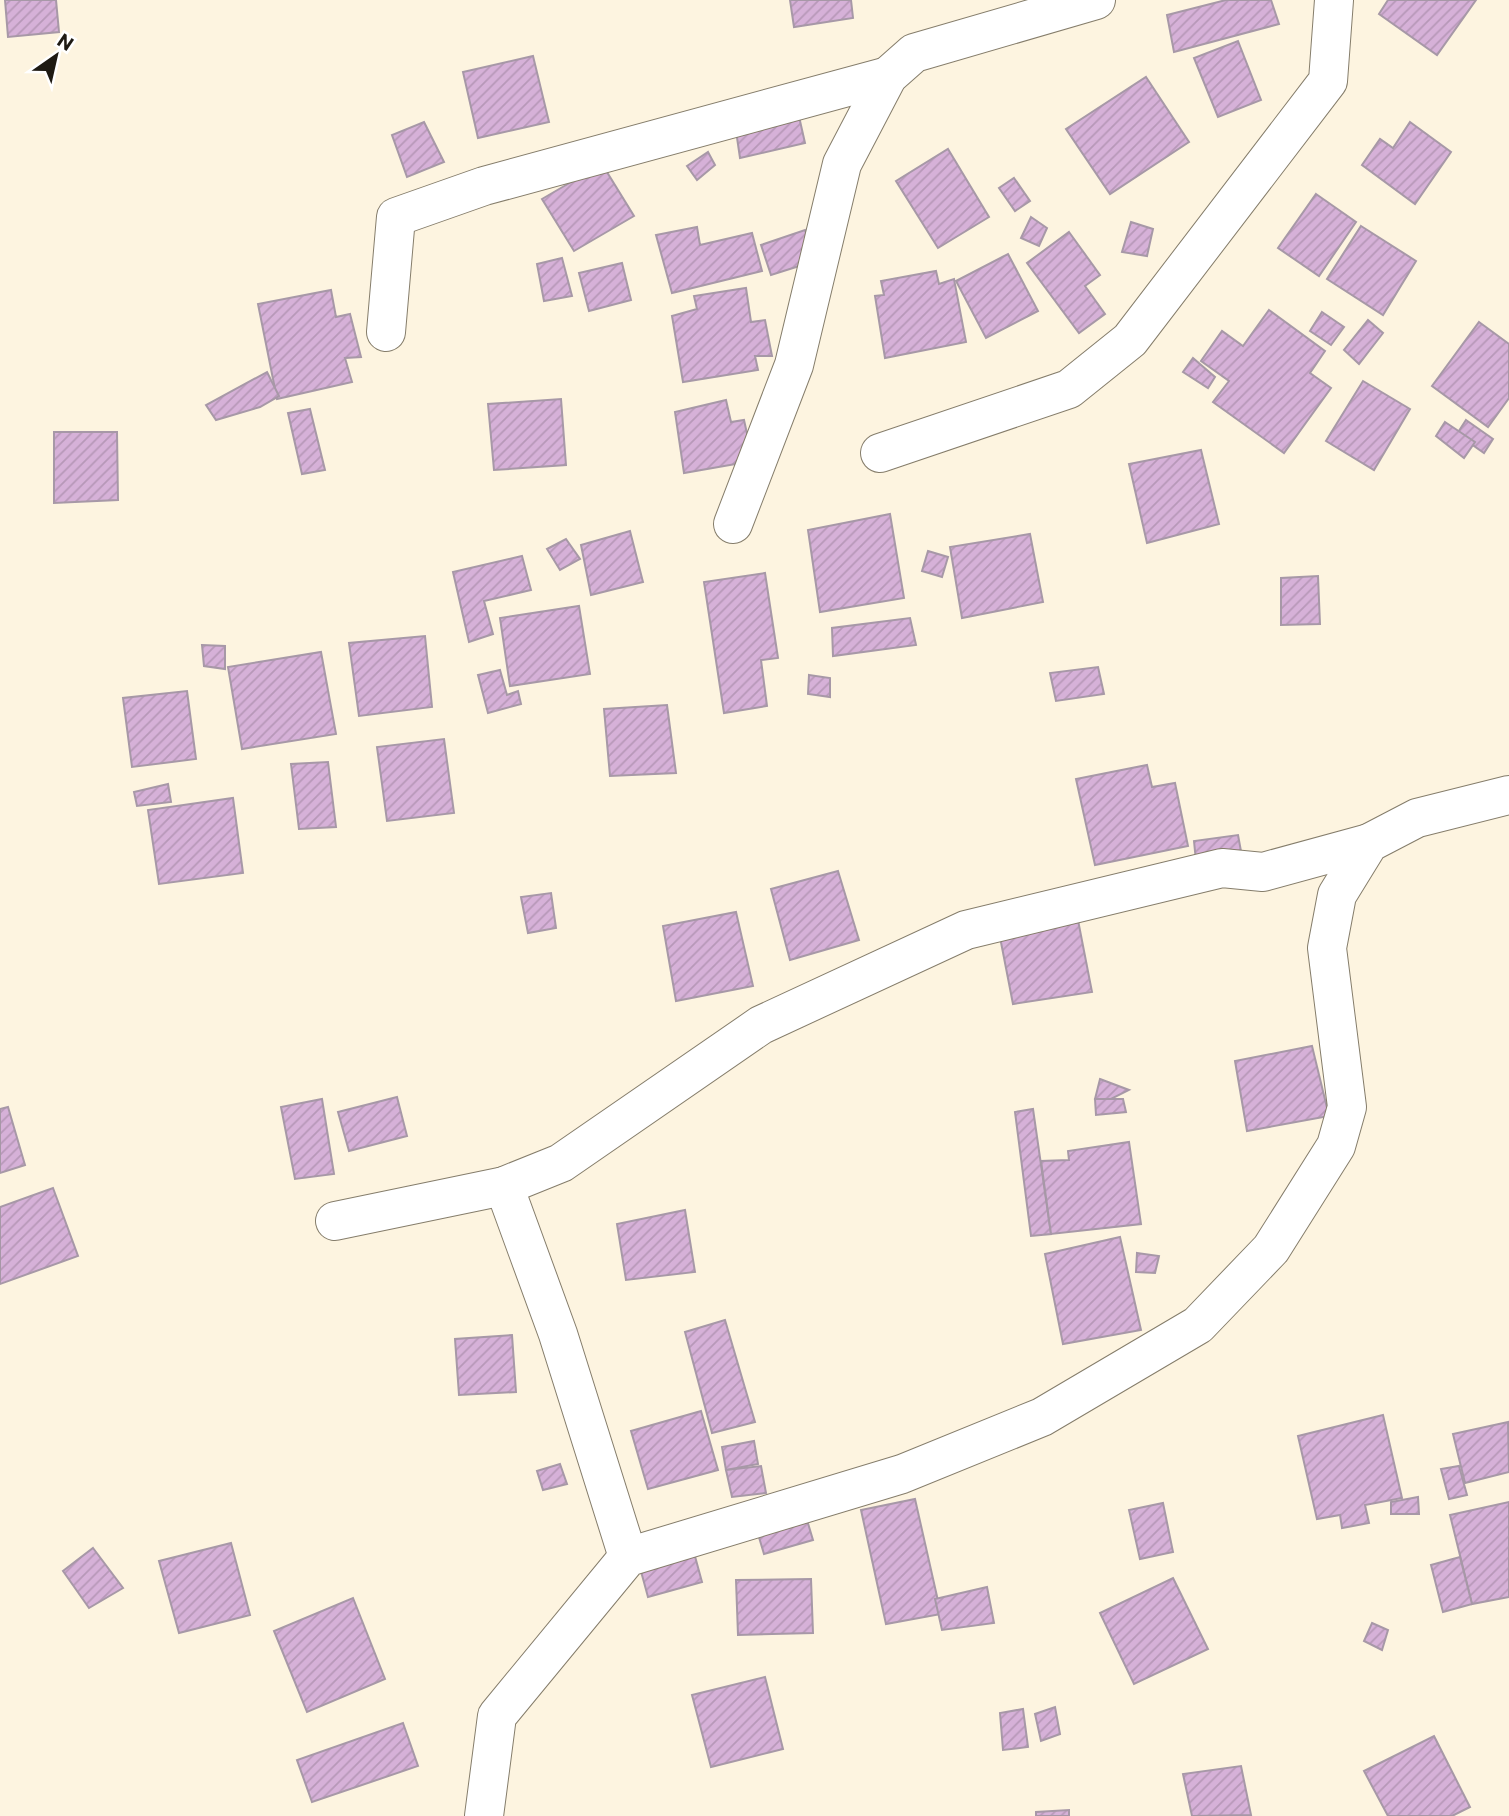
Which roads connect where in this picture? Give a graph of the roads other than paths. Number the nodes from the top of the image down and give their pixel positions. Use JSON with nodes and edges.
{"nodes":[{"id":1,"x":1096,"y":0,"type":"edge"},
{"id":2,"x":1334,"y":0,"type":"edge"},
{"id":3,"x":888,"y":76,"type":"junction"},
{"id":4,"x":386,"y":332,"type":"dead end"},
{"id":5,"x":880,"y":453,"type":"dead end"},
{"id":6,"x":733,"y":524,"type":"dead end"},
{"id":7,"x":1509,"y":795,"type":"edge"},
{"id":8,"x":1369,"y":843,"type":"junction"},
{"id":9,"x":504,"y":1186,"type":"junction"},
{"id":10,"x":335,"y":1221,"type":"dead end"},
{"id":11,"x":628,"y":1557,"type":"junction"},
{"id":12,"x":484,"y":1816,"type":"edge"}],
"edges":[{"from":1,"to":3,"type":"street"},
{"from":2,"to":5,"type":"street"},
{"from":3,"to":4,"type":"street"},
{"from":3,"to":6,"type":"street"},
{"from":7,"to":8,"type":"street"},
{"from":8,"to":9,"type":"street"},
{"from":8,"to":11,"type":"street"},
{"from":9,"to":10,"type":"street"},
{"from":9,"to":11,"type":"street"},
{"from":11,"to":12,"type":"street"}]}
